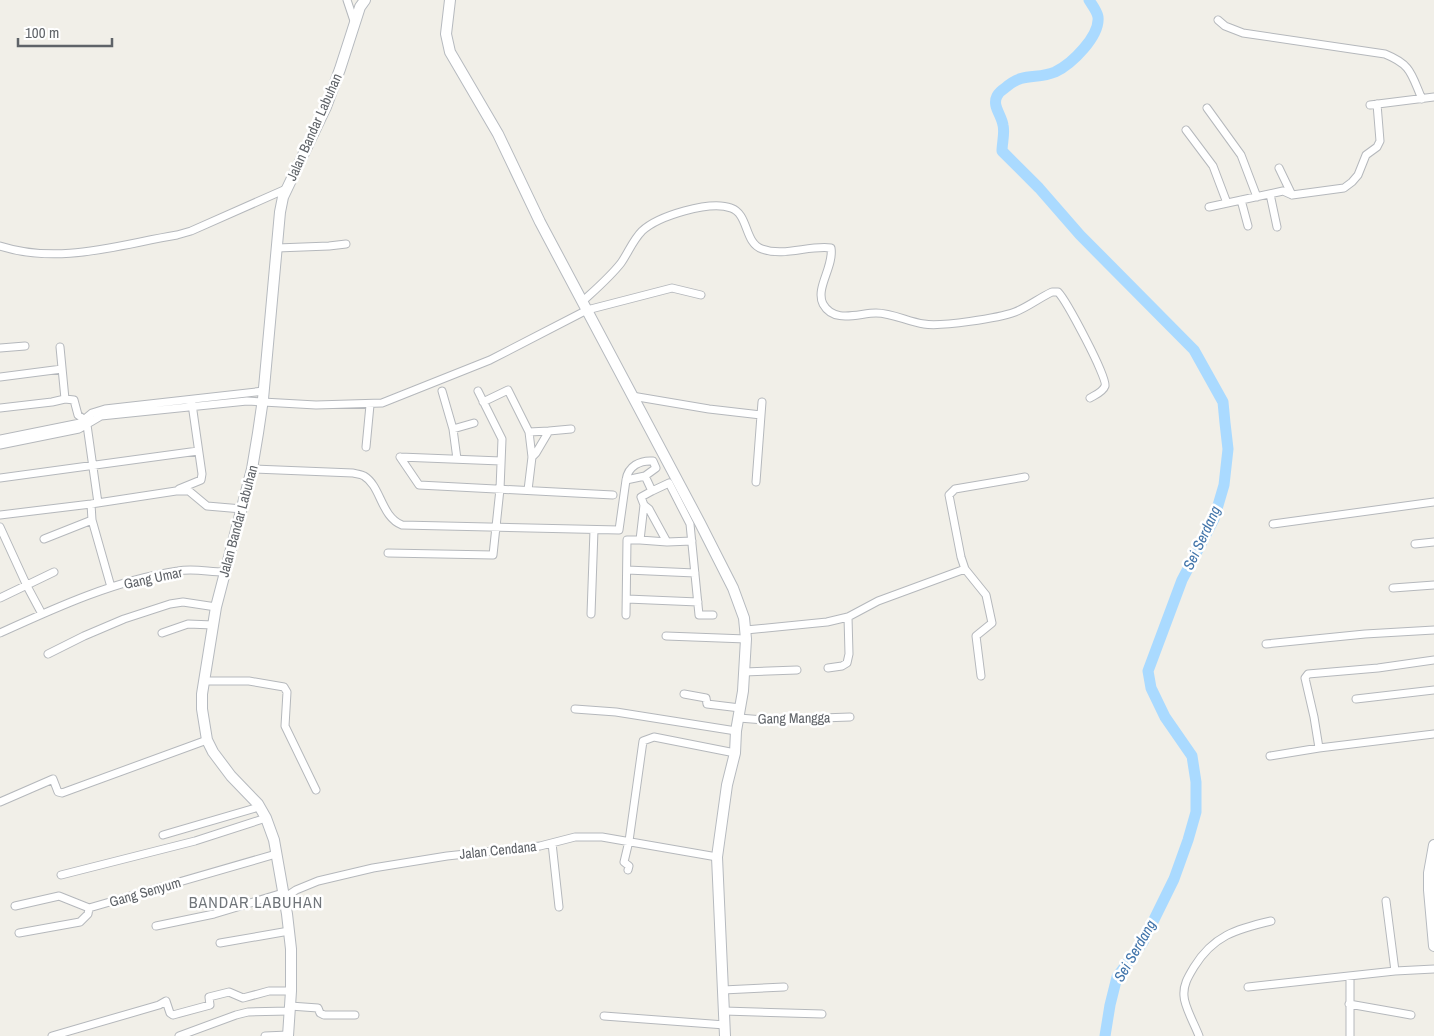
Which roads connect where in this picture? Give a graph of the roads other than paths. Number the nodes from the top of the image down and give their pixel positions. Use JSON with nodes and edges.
{"nodes":[{"id":1,"x":347,"y":0,"type":"edge"},
{"id":2,"x":365,"y":0,"type":"edge"},
{"id":3,"x":450,"y":0,"type":"edge"},
{"id":4,"x":1218,"y":20,"type":"dead end"},
{"id":5,"x":355,"y":25,"type":"junction"},
{"id":6,"x":1434,"y":97,"type":"edge"},
{"id":7,"x":1422,"y":98,"type":"junction"},
{"id":8,"x":1207,"y":108,"type":"dead end"},
{"id":9,"x":1186,"y":130,"type":"dead end"},
{"id":10,"x":1279,"y":168,"type":"dead end"},
{"id":11,"x":286,"y":189,"type":"junction"},
{"id":12,"x":1270,"y":194,"type":"junction"},
{"id":13,"x":1292,"y":195,"type":"junction"},
{"id":14,"x":1257,"y":197,"type":"junction"},
{"id":15,"x":1241,"y":200,"type":"junction"},
{"id":16,"x":1227,"y":204,"type":"junction"},
{"id":17,"x":1210,"y":207,"type":"dead end"},
{"id":18,"x":1248,"y":226,"type":"dead end"},
{"id":19,"x":1277,"y":227,"type":"dead end"},
{"id":20,"x":346,"y":244,"type":"dead end"},
{"id":21,"x":0,"y":246,"type":"edge"},
{"id":22,"x":277,"y":248,"type":"junction"},
{"id":23,"x":700,"y":295,"type":"dead end"},
{"id":24,"x":585,"y":305,"type":"junction"},
{"id":25,"x":25,"y":346,"type":"dead end"},
{"id":26,"x":60,"y":347,"type":"dead end"},
{"id":27,"x":0,"y":348,"type":"edge"},
{"id":28,"x":62,"y":369,"type":"junction"},
{"id":29,"x":0,"y":377,"type":"edge"},
{"id":30,"x":264,"y":391,"type":"junction"},
{"id":31,"x":442,"y":391,"type":"dead end"},
{"id":32,"x":478,"y":391,"type":"dead end"},
{"id":33,"x":632,"y":396,"type":"junction"},
{"id":34,"x":65,"y":398,"type":"junction"},
{"id":35,"x":1090,"y":398,"type":"dead end"},
{"id":36,"x":229,"y":399,"type":"junction"},
{"id":37,"x":262,"y":402,"type":"junction"},
{"id":38,"x":483,"y":402,"type":"junction"},
{"id":39,"x":762,"y":402,"type":"dead end"},
{"id":40,"x":192,"y":403,"type":"junction"},
{"id":41,"x":370,"y":405,"type":"junction"},
{"id":42,"x":0,"y":408,"type":"edge"},
{"id":43,"x":761,"y":415,"type":"junction"},
{"id":44,"x":86,"y":422,"type":"junction"},
{"id":45,"x":474,"y":423,"type":"dead end"},
{"id":46,"x":78,"y":426,"type":"junction"},
{"id":47,"x":454,"y":429,"type":"junction"},
{"id":48,"x":572,"y":429,"type":"dead end"},
{"id":49,"x":549,"y":431,"type":"junction"},
{"id":50,"x":529,"y":432,"type":"junction"},
{"id":51,"x":0,"y":439,"type":"edge"},
{"id":52,"x":0,"y":445,"type":"edge"},
{"id":53,"x":366,"y":447,"type":"dead end"},
{"id":54,"x":198,"y":452,"type":"junction"},
{"id":55,"x":532,"y":457,"type":"junction"},
{"id":56,"x":457,"y":459,"type":"junction"},
{"id":57,"x":665,"y":459,"type":"junction"},
{"id":58,"x":501,"y":461,"type":"junction"},
{"id":59,"x":654,"y":464,"type":"junction"},
{"id":60,"x":92,"y":467,"type":"junction"},
{"id":61,"x":252,"y":468,"type":"junction"},
{"id":62,"x":645,"y":476,"type":"junction"},
{"id":63,"x":1025,"y":477,"type":"dead end"},
{"id":64,"x":0,"y":478,"type":"edge"},
{"id":65,"x":626,"y":480,"type":"junction"},
{"id":66,"x":756,"y":482,"type":"dead end"},
{"id":67,"x":500,"y":489,"type":"junction"},
{"id":68,"x":528,"y":490,"type":"junction"},
{"id":69,"x":176,"y":491,"type":"junction"},
{"id":70,"x":652,"y":491,"type":"junction"},
{"id":71,"x":613,"y":495,"type":"dead end"},
{"id":72,"x":1434,"y":502,"type":"edge"},
{"id":73,"x":94,"y":503,"type":"junction"},
{"id":74,"x":644,"y":505,"type":"junction"},
{"id":75,"x":242,"y":509,"type":"junction"},
{"id":76,"x":0,"y":514,"type":"edge"},
{"id":77,"x":92,"y":520,"type":"junction"},
{"id":78,"x":1273,"y":524,"type":"dead end"},
{"id":79,"x":0,"y":527,"type":"edge"},
{"id":80,"x":495,"y":528,"type":"junction"},
{"id":81,"x":594,"y":530,"type":"junction"},
{"id":82,"x":44,"y":539,"type":"dead end"},
{"id":83,"x":640,"y":540,"type":"junction"},
{"id":84,"x":692,"y":541,"type":"junction"},
{"id":85,"x":667,"y":542,"type":"junction"},
{"id":86,"x":1434,"y":542,"type":"edge"},
{"id":87,"x":1415,"y":544,"type":"dead end"},
{"id":88,"x":388,"y":552,"type":"dead end"},
{"id":89,"x":966,"y":569,"type":"junction"},
{"id":90,"x":627,"y":570,"type":"junction"},
{"id":91,"x":54,"y":572,"type":"dead end"},
{"id":92,"x":224,"y":572,"type":"junction"},
{"id":93,"x":695,"y":573,"type":"junction"},
{"id":94,"x":1434,"y":584,"type":"edge"},
{"id":95,"x":27,"y":586,"type":"junction"},
{"id":96,"x":111,"y":587,"type":"junction"},
{"id":97,"x":1393,"y":588,"type":"dead end"},
{"id":98,"x":0,"y":598,"type":"edge"},
{"id":99,"x":627,"y":599,"type":"junction"},
{"id":100,"x":698,"y":602,"type":"junction"},
{"id":101,"x":216,"y":607,"type":"junction"},
{"id":102,"x":42,"y":614,"type":"junction"},
{"id":103,"x":591,"y":614,"type":"dead end"},
{"id":104,"x":626,"y":615,"type":"dead end"},
{"id":105,"x":713,"y":615,"type":"dead end"},
{"id":106,"x":848,"y":617,"type":"junction"},
{"id":107,"x":213,"y":625,"type":"junction"},
{"id":108,"x":1434,"y":630,"type":"edge"},
{"id":109,"x":0,"y":633,"type":"edge"},
{"id":110,"x":162,"y":633,"type":"dead end"},
{"id":111,"x":746,"y":635,"type":"junction"},
{"id":112,"x":666,"y":636,"type":"dead end"},
{"id":113,"x":1266,"y":644,"type":"dead end"},
{"id":114,"x":48,"y":654,"type":"dead end"},
{"id":115,"x":1434,"y":660,"type":"edge"},
{"id":116,"x":828,"y":668,"type":"dead end"},
{"id":117,"x":797,"y":670,"type":"dead end"},
{"id":118,"x":744,"y":672,"type":"junction"},
{"id":119,"x":981,"y":676,"type":"dead end"},
{"id":120,"x":204,"y":681,"type":"junction"},
{"id":121,"x":1434,"y":690,"type":"edge"},
{"id":122,"x":684,"y":694,"type":"dead end"},
{"id":123,"x":1356,"y":699,"type":"dead end"},
{"id":124,"x":575,"y":709,"type":"dead end"},
{"id":125,"x":740,"y":713,"type":"junction"},
{"id":126,"x":850,"y":716,"type":"dead end"},
{"id":127,"x":736,"y":731,"type":"junction"},
{"id":128,"x":1434,"y":734,"type":"edge"},
{"id":129,"x":207,"y":740,"type":"junction"},
{"id":130,"x":1319,"y":748,"type":"junction"},
{"id":131,"x":734,"y":753,"type":"junction"},
{"id":132,"x":1270,"y":756,"type":"dead end"},
{"id":133,"x":316,"y":790,"type":"dead end"},
{"id":134,"x":0,"y":802,"type":"edge"},
{"id":135,"x":259,"y":807,"type":"junction"},
{"id":136,"x":266,"y":818,"type":"junction"},
{"id":137,"x":163,"y":835,"type":"dead end"},
{"id":138,"x":629,"y":841,"type":"junction"},
{"id":139,"x":552,"y":843,"type":"junction"},
{"id":140,"x":1433,"y":850,"type":"edge"},
{"id":141,"x":276,"y":854,"type":"junction"},
{"id":142,"x":717,"y":857,"type":"junction"},
{"id":143,"x":628,"y":870,"type":"dead end"},
{"id":144,"x":61,"y":875,"type":"dead end"},
{"id":145,"x":283,"y":895,"type":"junction"},
{"id":146,"x":1386,"y":901,"type":"dead end"},
{"id":147,"x":15,"y":906,"type":"dead end"},
{"id":148,"x":559,"y":907,"type":"dead end"},
{"id":149,"x":89,"y":908,"type":"junction"},
{"id":150,"x":1270,"y":921,"type":"dead end"},
{"id":151,"x":156,"y":926,"type":"dead end"},
{"id":152,"x":289,"y":931,"type":"junction"},
{"id":153,"x":19,"y":933,"type":"dead end"},
{"id":154,"x":220,"y":943,"type":"dead end"},
{"id":155,"x":1434,"y":946,"type":"edge"},
{"id":156,"x":1434,"y":970,"type":"edge"},
{"id":157,"x":1395,"y":972,"type":"junction"},
{"id":158,"x":1350,"y":976,"type":"junction"},
{"id":159,"x":784,"y":987,"type":"dead end"},
{"id":160,"x":1248,"y":987,"type":"dead end"},
{"id":161,"x":723,"y":990,"type":"junction"},
{"id":162,"x":291,"y":991,"type":"junction"},
{"id":163,"x":1349,"y":1004,"type":"junction"},
{"id":164,"x":290,"y":1009,"type":"junction"},
{"id":165,"x":724,"y":1011,"type":"junction"},
{"id":166,"x":822,"y":1014,"type":"dead end"},
{"id":167,"x":355,"y":1015,"type":"dead end"},
{"id":168,"x":1412,"y":1015,"type":"dead end"},
{"id":169,"x":604,"y":1016,"type":"dead end"},
{"id":170,"x":725,"y":1031,"type":"edge"},
{"id":171,"x":288,"y":1035,"type":"edge"},
{"id":172,"x":52,"y":1036,"type":"edge"},
{"id":173,"x":179,"y":1036,"type":"edge"},
{"id":174,"x":265,"y":1036,"type":"edge"},
{"id":175,"x":1199,"y":1036,"type":"edge"},
{"id":176,"x":1350,"y":1036,"type":"edge"}],
"edges":[{"from":1,"to":5,"type":"street"},
{"from":2,"to":5,"type":"main road","name":"Jalan Bandar Labuhan"},
{"from":3,"to":24,"type":"main road"},
{"from":4,"to":7,"type":"street"},
{"from":5,"to":11,"type":"main road","name":"Jalan Bandar Labuhan"},
{"from":6,"to":7,"type":"street"},
{"from":7,"to":13,"type":"street"},
{"from":8,"to":14,"type":"street"},
{"from":9,"to":16,"type":"street"},
{"from":10,"to":13,"type":"street"},
{"from":11,"to":21,"type":"street"},
{"from":11,"to":22,"type":"main road","name":"Jalan Bandar Labuhan"},
{"from":12,"to":13,"type":"street"},
{"from":12,"to":14,"type":"street"},
{"from":12,"to":19,"type":"street"},
{"from":14,"to":15,"type":"street"},
{"from":15,"to":16,"type":"street"},
{"from":15,"to":18,"type":"street"},
{"from":16,"to":17,"type":"street"},
{"from":20,"to":22,"type":"street"},
{"from":22,"to":30,"type":"main road","name":"Jalan Bandar Labuhan"},
{"from":23,"to":24,"type":"street"},
{"from":24,"to":33,"type":"main road"},
{"from":24,"to":35,"type":"street"},
{"from":24,"to":41,"type":"street"},
{"from":25,"to":27,"type":"street"},
{"from":26,"to":28,"type":"street"},
{"from":28,"to":29,"type":"street"},
{"from":28,"to":34,"type":"street"},
{"from":30,"to":36,"type":"street"},
{"from":30,"to":37,"type":"main road","name":"Jalan Bandar Labuhan"},
{"from":31,"to":47,"type":"street"},
{"from":32,"to":38,"type":"street"},
{"from":33,"to":43,"type":"street"},
{"from":33,"to":57,"type":"main road"},
{"from":34,"to":42,"type":"street"},
{"from":34,"to":44,"type":"street"},
{"from":36,"to":37,"type":"street"},
{"from":36,"to":40,"type":"street"},
{"from":37,"to":41,"type":"street"},
{"from":37,"to":61,"type":"main road","name":"Jalan Bandar Labuhan"},
{"from":38,"to":50,"type":"street"},
{"from":38,"to":58,"type":"street"},
{"from":39,"to":43,"type":"street"},
{"from":40,"to":44,"type":"street"},
{"from":40,"to":54,"type":"street"},
{"from":41,"to":53,"type":"street"},
{"from":43,"to":66,"type":"street"},
{"from":44,"to":46,"type":"street"},
{"from":44,"to":60,"type":"street"},
{"from":45,"to":47,"type":"street"},
{"from":46,"to":51,"type":"street"},
{"from":46,"to":52,"type":"street"},
{"from":47,"to":56,"type":"street"},
{"from":48,"to":49,"type":"street"},
{"from":49,"to":50,"type":"street"},
{"from":49,"to":55,"type":"street"},
{"from":50,"to":55,"type":"street"},
{"from":54,"to":60,"type":"street"},
{"from":54,"to":69,"type":"street"},
{"from":55,"to":68,"type":"street"},
{"from":56,"to":58,"type":"street"},
{"from":56,"to":67,"type":"street"},
{"from":57,"to":59,"type":"street"},
{"from":57,"to":111,"type":"main road"},
{"from":58,"to":67,"type":"street"},
{"from":59,"to":62,"type":"street"},
{"from":59,"to":65,"type":"street"},
{"from":60,"to":64,"type":"street"},
{"from":60,"to":73,"type":"street"},
{"from":61,"to":75,"type":"main road","name":"Jalan Bandar Labuhan"},
{"from":61,"to":80,"type":"street"},
{"from":62,"to":65,"type":"street"},
{"from":62,"to":70,"type":"street"},
{"from":63,"to":89,"type":"street"},
{"from":65,"to":81,"type":"street"},
{"from":67,"to":68,"type":"street"},
{"from":67,"to":80,"type":"street"},
{"from":68,"to":71,"type":"street"},
{"from":69,"to":73,"type":"street"},
{"from":69,"to":75,"type":"street"},
{"from":70,"to":74,"type":"street"},
{"from":70,"to":84,"type":"street"},
{"from":72,"to":78,"type":"street"},
{"from":73,"to":76,"type":"street"},
{"from":73,"to":77,"type":"street"},
{"from":74,"to":83,"type":"street"},
{"from":74,"to":85,"type":"street"},
{"from":75,"to":92,"type":"main road","name":"Jalan Bandar Labuhan"},
{"from":77,"to":82,"type":"street"},
{"from":77,"to":96,"type":"street"},
{"from":79,"to":95,"type":"street"},
{"from":80,"to":81,"type":"street"},
{"from":80,"to":88,"type":"street"},
{"from":81,"to":103,"type":"street"},
{"from":83,"to":85,"type":"street"},
{"from":83,"to":90,"type":"street"},
{"from":84,"to":85,"type":"street"},
{"from":84,"to":93,"type":"street"},
{"from":86,"to":87,"type":"street"},
{"from":89,"to":106,"type":"street"},
{"from":89,"to":119,"type":"street"},
{"from":90,"to":93,"type":"street"},
{"from":90,"to":99,"type":"street"},
{"from":91,"to":95,"type":"street"},
{"from":92,"to":96,"type":"street","name":"Gang Umar"},
{"from":92,"to":101,"type":"main road","name":"Jalan Bandar Labuhan"},
{"from":93,"to":100,"type":"street"},
{"from":94,"to":97,"type":"street"},
{"from":95,"to":98,"type":"street"},
{"from":95,"to":102,"type":"street"},
{"from":96,"to":102,"type":"street","name":"Gang Umar"},
{"from":99,"to":100,"type":"street"},
{"from":99,"to":104,"type":"street"},
{"from":100,"to":105,"type":"street"},
{"from":101,"to":107,"type":"main road","name":"Jalan Bandar Labuhan"},
{"from":101,"to":114,"type":"street"},
{"from":102,"to":109,"type":"street","name":"Gang Umar"},
{"from":106,"to":111,"type":"street"},
{"from":106,"to":116,"type":"street"},
{"from":107,"to":110,"type":"street"},
{"from":107,"to":120,"type":"main road","name":"Jalan Bandar Labuhan"},
{"from":108,"to":113,"type":"street"},
{"from":111,"to":112,"type":"street"},
{"from":111,"to":118,"type":"main road"},
{"from":115,"to":130,"type":"street"},
{"from":117,"to":118,"type":"street"},
{"from":118,"to":125,"type":"main road"},
{"from":120,"to":129,"type":"main road","name":"Jalan Bandar Labuhan"},
{"from":120,"to":133,"type":"street"},
{"from":121,"to":123,"type":"street"},
{"from":122,"to":125,"type":"street","name":"Gang Mangga"},
{"from":124,"to":127,"type":"street"},
{"from":125,"to":126,"type":"street","name":"Gang Mangga"},
{"from":125,"to":127,"type":"main road"},
{"from":127,"to":131,"type":"main road"},
{"from":128,"to":130,"type":"street"},
{"from":129,"to":134,"type":"street"},
{"from":129,"to":135,"type":"main road","name":"Jalan Bandar Labuhan"},
{"from":130,"to":132,"type":"street"},
{"from":131,"to":138,"type":"street"},
{"from":131,"to":142,"type":"main road"},
{"from":135,"to":136,"type":"main road","name":"Jalan Bandar Labuhan"},
{"from":135,"to":137,"type":"street"},
{"from":136,"to":141,"type":"main road","name":"Jalan Bandar Labuhan"},
{"from":136,"to":144,"type":"street"},
{"from":138,"to":139,"type":"street","name":"Jalan Cendana"},
{"from":138,"to":142,"type":"street","name":"Jalan Cendana"},
{"from":138,"to":143,"type":"street"},
{"from":139,"to":145,"type":"street","name":"Jalan Cendana"},
{"from":139,"to":148,"type":"street"},
{"from":140,"to":155,"type":"main road"},
{"from":141,"to":145,"type":"main road","name":"Jalan Bandar Labuhan"},
{"from":141,"to":149,"type":"street","name":"Gang Senyum"},
{"from":142,"to":161,"type":"main road"},
{"from":145,"to":151,"type":"street","name":"Jalan Cendana"},
{"from":145,"to":152,"type":"main road","name":"Jalan Bandar Labuhan"},
{"from":146,"to":157,"type":"street"},
{"from":147,"to":149,"type":"street"},
{"from":149,"to":153,"type":"street"},
{"from":150,"to":175,"type":"street"},
{"from":152,"to":154,"type":"street"},
{"from":152,"to":162,"type":"main road","name":"Jalan Bandar Labuhan"},
{"from":156,"to":157,"type":"street"},
{"from":157,"to":158,"type":"street"},
{"from":158,"to":160,"type":"street"},
{"from":158,"to":163,"type":"street"},
{"from":159,"to":161,"type":"street"},
{"from":161,"to":165,"type":"main road"},
{"from":162,"to":164,"type":"main road","name":"Jalan Bandar Labuhan"},
{"from":162,"to":172,"type":"street"},
{"from":163,"to":168,"type":"street"},
{"from":163,"to":176,"type":"street"},
{"from":164,"to":167,"type":"street"},
{"from":164,"to":171,"type":"main road","name":"Jalan Bandar Labuhan"},
{"from":164,"to":173,"type":"street"},
{"from":165,"to":166,"type":"street"},
{"from":165,"to":170,"type":"main road"},
{"from":169,"to":170,"type":"street"},
{"from":171,"to":174,"type":"street"}]}
